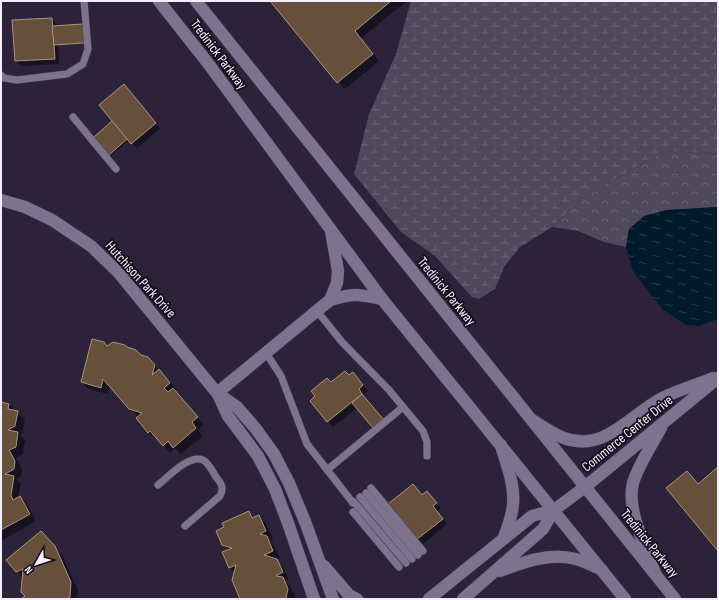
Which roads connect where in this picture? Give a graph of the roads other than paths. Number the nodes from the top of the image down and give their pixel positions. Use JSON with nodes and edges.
{"nodes":[{"id":1,"x":84,"y":1,"type":"edge"},
{"id":2,"x":159,"y":1,"type":"edge"},
{"id":3,"x":196,"y":1,"type":"edge"},
{"id":4,"x":204,"y":1,"type":"edge"},
{"id":5,"x":210,"y":17,"type":"junction"},
{"id":6,"x":1,"y":75,"type":"edge"},
{"id":7,"x":73,"y":117,"type":"dead end"},
{"id":8,"x":116,"y":169,"type":"dead end"},
{"id":9,"x":1,"y":200,"type":"edge"},
{"id":10,"x":331,"y":231,"type":"junction"},
{"id":11,"x":382,"y":299,"type":"junction"},
{"id":12,"x":330,"y":300,"type":"junction"},
{"id":13,"x":317,"y":311,"type":"junction"},
{"id":14,"x":266,"y":353,"type":"junction"},
{"id":15,"x":718,"y":377,"type":"edge"},
{"id":16,"x":217,"y":393,"type":"junction"},
{"id":17,"x":403,"y":407,"type":"junction"},
{"id":18,"x":532,"y":420,"type":"junction"},
{"id":19,"x":663,"y":423,"type":"junction"},
{"id":20,"x":500,"y":444,"type":"junction"},
{"id":21,"x":427,"y":456,"type":"dead end"},
{"id":22,"x":327,"y":470,"type":"junction"},
{"id":23,"x":158,"y":485,"type":"dead end"},
{"id":24,"x":585,"y":487,"type":"junction"},
{"id":25,"x":361,"y":496,"type":"junction"},
{"id":26,"x":554,"y":510,"type":"junction"},
{"id":27,"x":353,"y":512,"type":"dead end"},
{"id":28,"x":184,"y":526,"type":"dead end"},
{"id":29,"x":504,"y":538,"type":"junction"},
{"id":30,"x":318,"y":557,"type":"junction"},
{"id":31,"x":412,"y":559,"type":"junction"},
{"id":32,"x":602,"y":570,"type":"junction"},
{"id":33,"x":493,"y":573,"type":"junction"},
{"id":34,"x":656,"y":574,"type":"junction"},
{"id":35,"x":432,"y":596,"type":"edge"},
{"id":36,"x":314,"y":599,"type":"edge"},
{"id":37,"x":332,"y":599,"type":"edge"},
{"id":38,"x":357,"y":599,"type":"edge"},
{"id":39,"x":423,"y":599,"type":"edge"},
{"id":40,"x":463,"y":599,"type":"edge"},
{"id":41,"x":625,"y":599,"type":"edge"},
{"id":42,"x":675,"y":599,"type":"edge"}],
"edges":[{"from":1,"to":6,"type":"lane"},
{"from":2,"to":10,"type":"street","name":"Tredinick Parkway"},
{"from":3,"to":5,"type":"street","name":"Tredinick Parkway"},
{"from":4,"to":5,"type":"street"},
{"from":5,"to":18,"type":"street","name":"Tredinick Parkway"},
{"from":7,"to":8,"type":"lane"},
{"from":9,"to":16,"type":"street","name":"Hutchison Park Drive"},
{"from":10,"to":11,"type":"street","name":"Tredinick Parkway"},
{"from":10,"to":12,"type":"street"},
{"from":11,"to":12,"type":"street"},
{"from":11,"to":20,"type":"street","name":"Tredinick Parkway"},
{"from":12,"to":13,"type":"street"},
{"from":13,"to":14,"type":"street"},
{"from":13,"to":17,"type":"lane"},
{"from":14,"to":16,"type":"street"},
{"from":14,"to":22,"type":"lane"},
{"from":15,"to":18,"type":"street"},
{"from":15,"to":19,"type":"street","name":"Commerce Center Drive"},
{"from":16,"to":30,"type":"street","name":"Hutchison Park Drive"},
{"from":16,"to":36,"type":"street","name":"Hutchison Park Drive"},
{"from":17,"to":21,"type":"lane"},
{"from":17,"to":22,"type":"lane"},
{"from":18,"to":24,"type":"street","name":"Tredinick Parkway"},
{"from":19,"to":24,"type":"street","name":"Commerce Center Drive"},
{"from":19,"to":34,"type":"street"},
{"from":20,"to":26,"type":"street","name":"Tredinick Parkway"},
{"from":20,"to":29,"type":"street"},
{"from":22,"to":25,"type":"lane"},
{"from":23,"to":28,"type":"lane"},
{"from":24,"to":26,"type":"street","name":"Commerce Center Drive"},
{"from":24,"to":34,"type":"street","name":"Tredinick Parkway"},
{"from":25,"to":31,"type":"lane"},
{"from":25,"to":31,"type":"lane"},
{"from":26,"to":29,"type":"street","name":"Commerce Center Drive"},
{"from":26,"to":32,"type":"street","name":"Tredinick Parkway"},
{"from":26,"to":33,"type":"street","name":"Commerce Center Drive"},
{"from":27,"to":31,"type":"lane"},
{"from":29,"to":35,"type":"street","name":"Commerce Center Drive"},
{"from":30,"to":37,"type":"street","name":"Hutchison Park Drive"},
{"from":30,"to":38,"type":"street"},
{"from":32,"to":33,"type":"street"},
{"from":32,"to":41,"type":"street","name":"Tredinick Parkway"},
{"from":33,"to":40,"type":"street","name":"Commerce Center Drive"},
{"from":34,"to":42,"type":"street","name":"Tredinick Parkway"},
{"from":35,"to":39,"type":"street","name":"Commerce Center Drive"}]}
